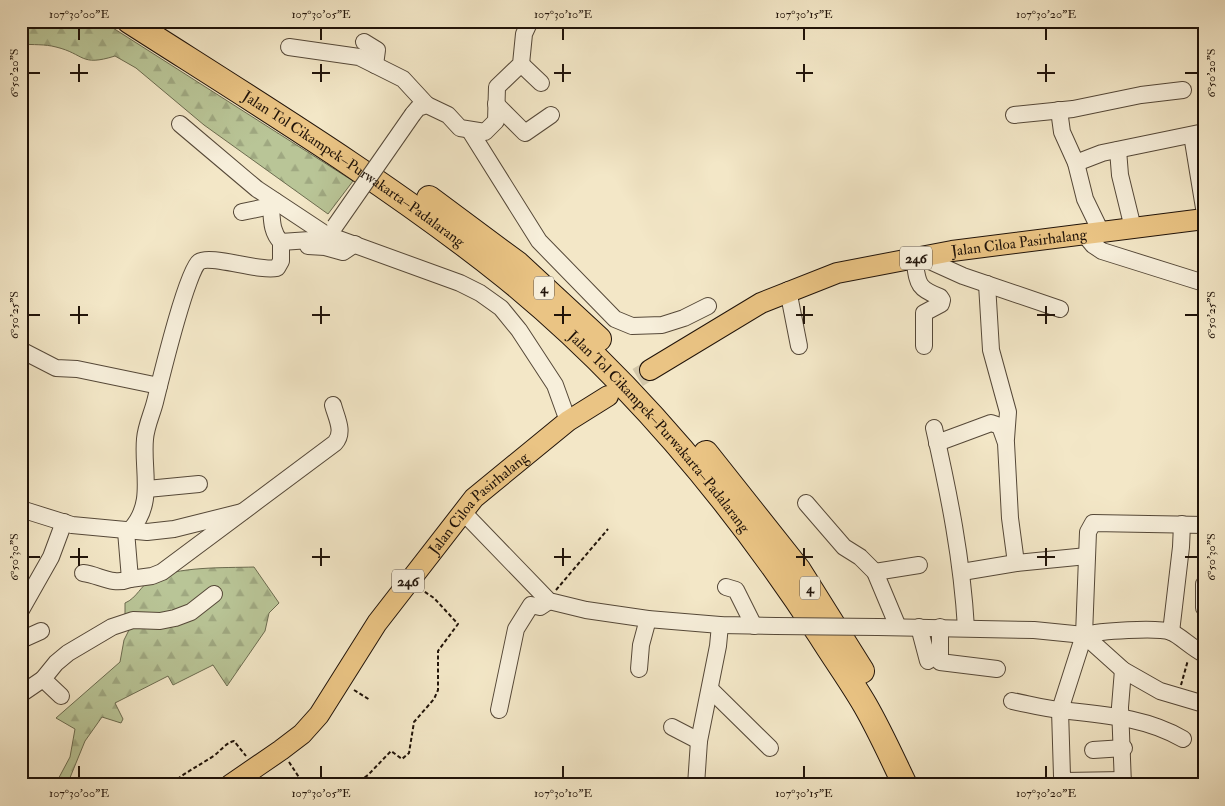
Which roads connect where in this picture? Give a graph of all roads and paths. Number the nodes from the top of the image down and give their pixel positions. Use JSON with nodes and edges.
{"nodes":[{"id":1,"x":129,"y":21,"type":"edge"},
{"id":2,"x":159,"y":21,"type":"edge"},
{"id":3,"x":530,"y":21,"type":"edge"},
{"id":4,"x":364,"y":42,"type":"dead end"},
{"id":5,"x":289,"y":47,"type":"dead end"},
{"id":6,"x":521,"y":64,"type":"junction"},
{"id":7,"x":375,"y":65,"type":"junction"},
{"id":8,"x":541,"y":83,"type":"dead end"},
{"id":9,"x":1183,"y":90,"type":"dead end"},
{"id":10,"x":496,"y":104,"type":"junction"},
{"id":11,"x":420,"y":110,"type":"junction"},
{"id":12,"x":1059,"y":110,"type":"junction"},
{"id":13,"x":550,"y":115,"type":"dead end"},
{"id":14,"x":1014,"y":115,"type":"dead end"},
{"id":15,"x":180,"y":124,"type":"dead end"},
{"id":16,"x":470,"y":131,"type":"junction"},
{"id":17,"x":1198,"y":133,"type":"edge"},
{"id":18,"x":1118,"y":150,"type":"junction"},
{"id":19,"x":1076,"y":163,"type":"junction"},
{"id":20,"x":273,"y":203,"type":"junction"},
{"id":21,"x":1204,"y":208,"type":"edge"},
{"id":22,"x":242,"y":212,"type":"dead end"},
{"id":23,"x":1204,"y":219,"type":"edge"},
{"id":24,"x":1133,"y":228,"type":"junction"},
{"id":25,"x":330,"y":232,"type":"junction"},
{"id":26,"x":1092,"y":233,"type":"junction"},
{"id":27,"x":281,"y":242,"type":"junction"},
{"id":28,"x":355,"y":244,"type":"junction"},
{"id":29,"x":308,"y":246,"type":"dead end"},
{"id":30,"x":918,"y":258,"type":"junction"},
{"id":31,"x":987,"y":284,"type":"junction"},
{"id":32,"x":1204,"y":284,"type":"edge"},
{"id":33,"x":788,"y":290,"type":"junction"},
{"id":34,"x":708,"y":306,"type":"dead end"},
{"id":35,"x":1060,"y":309,"type":"dead end"},
{"id":36,"x":800,"y":346,"type":"dead end"},
{"id":37,"x":924,"y":346,"type":"dead end"},
{"id":38,"x":21,"y":350,"type":"edge"},
{"id":39,"x":650,"y":370,"type":"tunnel mouth"},
{"id":40,"x":159,"y":386,"type":"junction"},
{"id":41,"x":608,"y":396,"type":"tunnel mouth"},
{"id":42,"x":333,"y":405,"type":"dead end"},
{"id":43,"x":568,"y":422,"type":"junction"},
{"id":44,"x":1006,"y":442,"type":"junction"},
{"id":45,"x":200,"y":484,"type":"dead end"},
{"id":46,"x":147,"y":489,"type":"junction"},
{"id":47,"x":806,"y":503,"type":"dead end"},
{"id":48,"x":21,"y":509,"type":"edge"},
{"id":49,"x":242,"y":512,"type":"junction"},
{"id":50,"x":462,"y":512,"type":"junction"},
{"id":51,"x":64,"y":522,"type":"junction"},
{"id":52,"x":1182,"y":524,"type":"junction"},
{"id":53,"x":1204,"y":525,"type":"edge"},
{"id":54,"x":608,"y":529,"type":"dead end"},
{"id":55,"x":128,"y":530,"type":"junction"},
{"id":56,"x":1087,"y":556,"type":"junction"},
{"id":57,"x":1016,"y":563,"type":"junction"},
{"id":58,"x":919,"y":565,"type":"dead end"},
{"id":59,"x":875,"y":572,"type":"junction"},
{"id":60,"x":962,"y":572,"type":"junction"},
{"id":61,"x":83,"y":573,"type":"dead end"},
{"id":62,"x":130,"y":579,"type":"junction"},
{"id":63,"x":408,"y":581,"type":"junction"},
{"id":64,"x":1204,"y":584,"type":"edge"},
{"id":65,"x":726,"y":587,"type":"dead end"},
{"id":66,"x":214,"y":594,"type":"dead end"},
{"id":67,"x":549,"y":601,"type":"junction"},
{"id":68,"x":1204,"y":608,"type":"edge"},
{"id":69,"x":21,"y":610,"type":"edge"},
{"id":70,"x":648,"y":619,"type":"junction"},
{"id":71,"x":720,"y":625,"type":"junction"},
{"id":72,"x":754,"y":626,"type":"junction"},
{"id":73,"x":898,"y":627,"type":"junction"},
{"id":74,"x":940,"y":627,"type":"junction"},
{"id":75,"x":919,"y":628,"type":"junction"},
{"id":76,"x":966,"y":628,"type":"junction"},
{"id":77,"x":41,"y":631,"type":"dead end"},
{"id":78,"x":1171,"y":632,"type":"junction"},
{"id":79,"x":1084,"y":635,"type":"junction"},
{"id":80,"x":21,"y":640,"type":"edge"},
{"id":81,"x":1197,"y":651,"type":"edge"},
{"id":82,"x":928,"y":661,"type":"dead end"},
{"id":83,"x":997,"y":669,"type":"dead end"},
{"id":84,"x":639,"y":670,"type":"dead end"},
{"id":85,"x":1123,"y":670,"type":"junction"},
{"id":86,"x":43,"y":679,"type":"junction"},
{"id":87,"x":341,"y":682,"type":"junction"},
{"id":88,"x":710,"y":689,"type":"junction"},
{"id":89,"x":21,"y":694,"type":"edge"},
{"id":90,"x":61,"y":696,"type":"dead end"},
{"id":91,"x":1177,"y":696,"type":"junction"},
{"id":92,"x":370,"y":700,"type":"dead end"},
{"id":93,"x":1012,"y":701,"type":"dead end"},
{"id":94,"x":1204,"y":704,"type":"edge"},
{"id":95,"x":498,"y":710,"type":"dead end"},
{"id":96,"x":1060,"y":710,"type":"junction"},
{"id":97,"x":1122,"y":718,"type":"junction"},
{"id":98,"x":672,"y":727,"type":"dead end"},
{"id":99,"x":1183,"y":739,"type":"dead end"},
{"id":100,"x":699,"y":741,"type":"junction"},
{"id":101,"x":770,"y":748,"type":"dead end"},
{"id":102,"x":1124,"y":748,"type":"junction"},
{"id":103,"x":281,"y":750,"type":"junction"},
{"id":104,"x":1093,"y":750,"type":"dead end"},
{"id":105,"x":254,"y":768,"type":"junction"},
{"id":106,"x":1123,"y":782,"type":"edge"},
{"id":107,"x":172,"y":783,"type":"dead end"},
{"id":108,"x":230,"y":785,"type":"edge"},
{"id":109,"x":304,"y":785,"type":"edge"},
{"id":110,"x":354,"y":785,"type":"edge"},
{"id":111,"x":696,"y":785,"type":"edge"},
{"id":112,"x":905,"y":785,"type":"edge"},
{"id":113,"x":924,"y":785,"type":"edge"}],
"edges":[{"from":1,"to":112,"type":"highway","name":"Jalan Tol Cikampek–Purwakarta–Padalarang","number":"4"},
{"from":2,"to":113,"type":"highway","name":"Jalan Tol Cikampek–Purwakarta–Padalarang","number":"4"},
{"from":3,"to":6,"type":"street"},
{"from":4,"to":7,"type":"street"},
{"from":5,"to":7,"type":"street"},
{"from":6,"to":8,"type":"street"},
{"from":6,"to":10,"type":"street"},
{"from":7,"to":11,"type":"street"},
{"from":9,"to":12,"type":"street"},
{"from":10,"to":13,"type":"street"},
{"from":10,"to":16,"type":"street"},
{"from":11,"to":16,"type":"street"},
{"from":11,"to":25,"type":"street","bridge":true},
{"from":12,"to":14,"type":"street"},
{"from":12,"to":19,"type":"street"},
{"from":15,"to":20,"type":"street"},
{"from":16,"to":34,"type":"street"},
{"from":17,"to":18,"type":"street"},
{"from":17,"to":21,"type":"street"},
{"from":18,"to":19,"type":"street"},
{"from":18,"to":24,"type":"street"},
{"from":19,"to":26,"type":"street"},
{"from":20,"to":22,"type":"street"},
{"from":20,"to":25,"type":"street"},
{"from":20,"to":27,"type":"street"},
{"from":23,"to":24,"type":"main road","name":"Jalan Ciloa Pasirhalang","number":"246"},
{"from":24,"to":26,"type":"main road","name":"Jalan Ciloa Pasirhalang","number":"246"},
{"from":25,"to":27,"type":"street"},
{"from":25,"to":28,"type":"street"},
{"from":26,"to":30,"type":"main road","name":"Jalan Ciloa Pasirhalang","number":"246"},
{"from":26,"to":32,"type":"street"},
{"from":27,"to":40,"type":"street"},
{"from":28,"to":29,"type":"street"},
{"from":28,"to":43,"type":"street"},
{"from":30,"to":31,"type":"street"},
{"from":30,"to":33,"type":"main road","name":"Jalan Ciloa Pasirhalang","number":"246"},
{"from":30,"to":37,"type":"street"},
{"from":31,"to":35,"type":"street"},
{"from":31,"to":44,"type":"street"},
{"from":33,"to":36,"type":"street"},
{"from":33,"to":39,"type":"main road","name":"Jalan Ciloa Pasirhalang","number":"246"},
{"from":38,"to":40,"type":"street"},
{"from":40,"to":46,"type":"street"},
{"from":41,"to":43,"type":"main road","name":"Jalan Ciloa Pasirhalang","number":"246"},
{"from":42,"to":49,"type":"street"},
{"from":43,"to":50,"type":"main road","name":"Jalan Ciloa Pasirhalang","number":"246"},
{"from":44,"to":57,"type":"street"},
{"from":44,"to":60,"type":"street"},
{"from":45,"to":46,"type":"street"},
{"from":46,"to":55,"type":"street"},
{"from":47,"to":59,"type":"street"},
{"from":48,"to":51,"type":"street"},
{"from":49,"to":55,"type":"street"},
{"from":49,"to":62,"type":"street"},
{"from":50,"to":63,"type":"main road","name":"Jalan Ciloa Pasirhalang","number":"246"},
{"from":50,"to":67,"type":"street"},
{"from":51,"to":55,"type":"street"},
{"from":51,"to":69,"type":"street"},
{"from":52,"to":53,"type":"street"},
{"from":52,"to":56,"type":"street"},
{"from":52,"to":78,"type":"street"},
{"from":54,"to":67,"type":"path"},
{"from":55,"to":62,"type":"street"},
{"from":56,"to":57,"type":"street"},
{"from":56,"to":79,"type":"street"},
{"from":57,"to":60,"type":"street"},
{"from":58,"to":59,"type":"street"},
{"from":59,"to":73,"type":"street"},
{"from":60,"to":76,"type":"street"},
{"from":61,"to":62,"type":"street"},
{"from":63,"to":87,"type":"main road","name":"Jalan Ciloa Pasirhalang","number":"246"},
{"from":63,"to":110,"type":"path"},
{"from":64,"to":68,"type":"street"},
{"from":65,"to":72,"type":"street"},
{"from":66,"to":86,"type":"street"},
{"from":67,"to":70,"type":"street"},
{"from":67,"to":95,"type":"street"},
{"from":70,"to":71,"type":"street"},
{"from":70,"to":84,"type":"street"},
{"from":71,"to":72,"type":"street"},
{"from":71,"to":88,"type":"street"},
{"from":72,"to":73,"type":"street","bridge":true},
{"from":73,"to":75,"type":"street"},
{"from":74,"to":75,"type":"street"},
{"from":74,"to":76,"type":"street"},
{"from":74,"to":83,"type":"street"},
{"from":75,"to":82,"type":"street"},
{"from":76,"to":79,"type":"street"},
{"from":77,"to":80,"type":"street"},
{"from":78,"to":79,"type":"street"},
{"from":78,"to":81,"type":"street"},
{"from":79,"to":85,"type":"street"},
{"from":79,"to":96,"type":"street"},
{"from":81,"to":91,"type":"path"},
{"from":85,"to":91,"type":"street"},
{"from":85,"to":97,"type":"street"},
{"from":86,"to":89,"type":"street"},
{"from":86,"to":90,"type":"street"},
{"from":87,"to":92,"type":"path"},
{"from":87,"to":103,"type":"main road","name":"Jalan Ciloa Pasirhalang","number":"246"},
{"from":88,"to":100,"type":"street"},
{"from":88,"to":101,"type":"street"},
{"from":91,"to":94,"type":"street"},
{"from":93,"to":96,"type":"street"},
{"from":96,"to":97,"type":"street"},
{"from":96,"to":106,"type":"street"},
{"from":97,"to":99,"type":"street"},
{"from":97,"to":102,"type":"street"},
{"from":98,"to":100,"type":"street"},
{"from":100,"to":111,"type":"street"},
{"from":102,"to":104,"type":"street"},
{"from":102,"to":106,"type":"street"},
{"from":103,"to":105,"type":"main road","name":"Jalan Ciloa Pasirhalang","number":"246"},
{"from":103,"to":109,"type":"path"},
{"from":105,"to":107,"type":"path"},
{"from":105,"to":108,"type":"main road","name":"Jalan Ciloa Pasirhalang","number":"246"}]}
